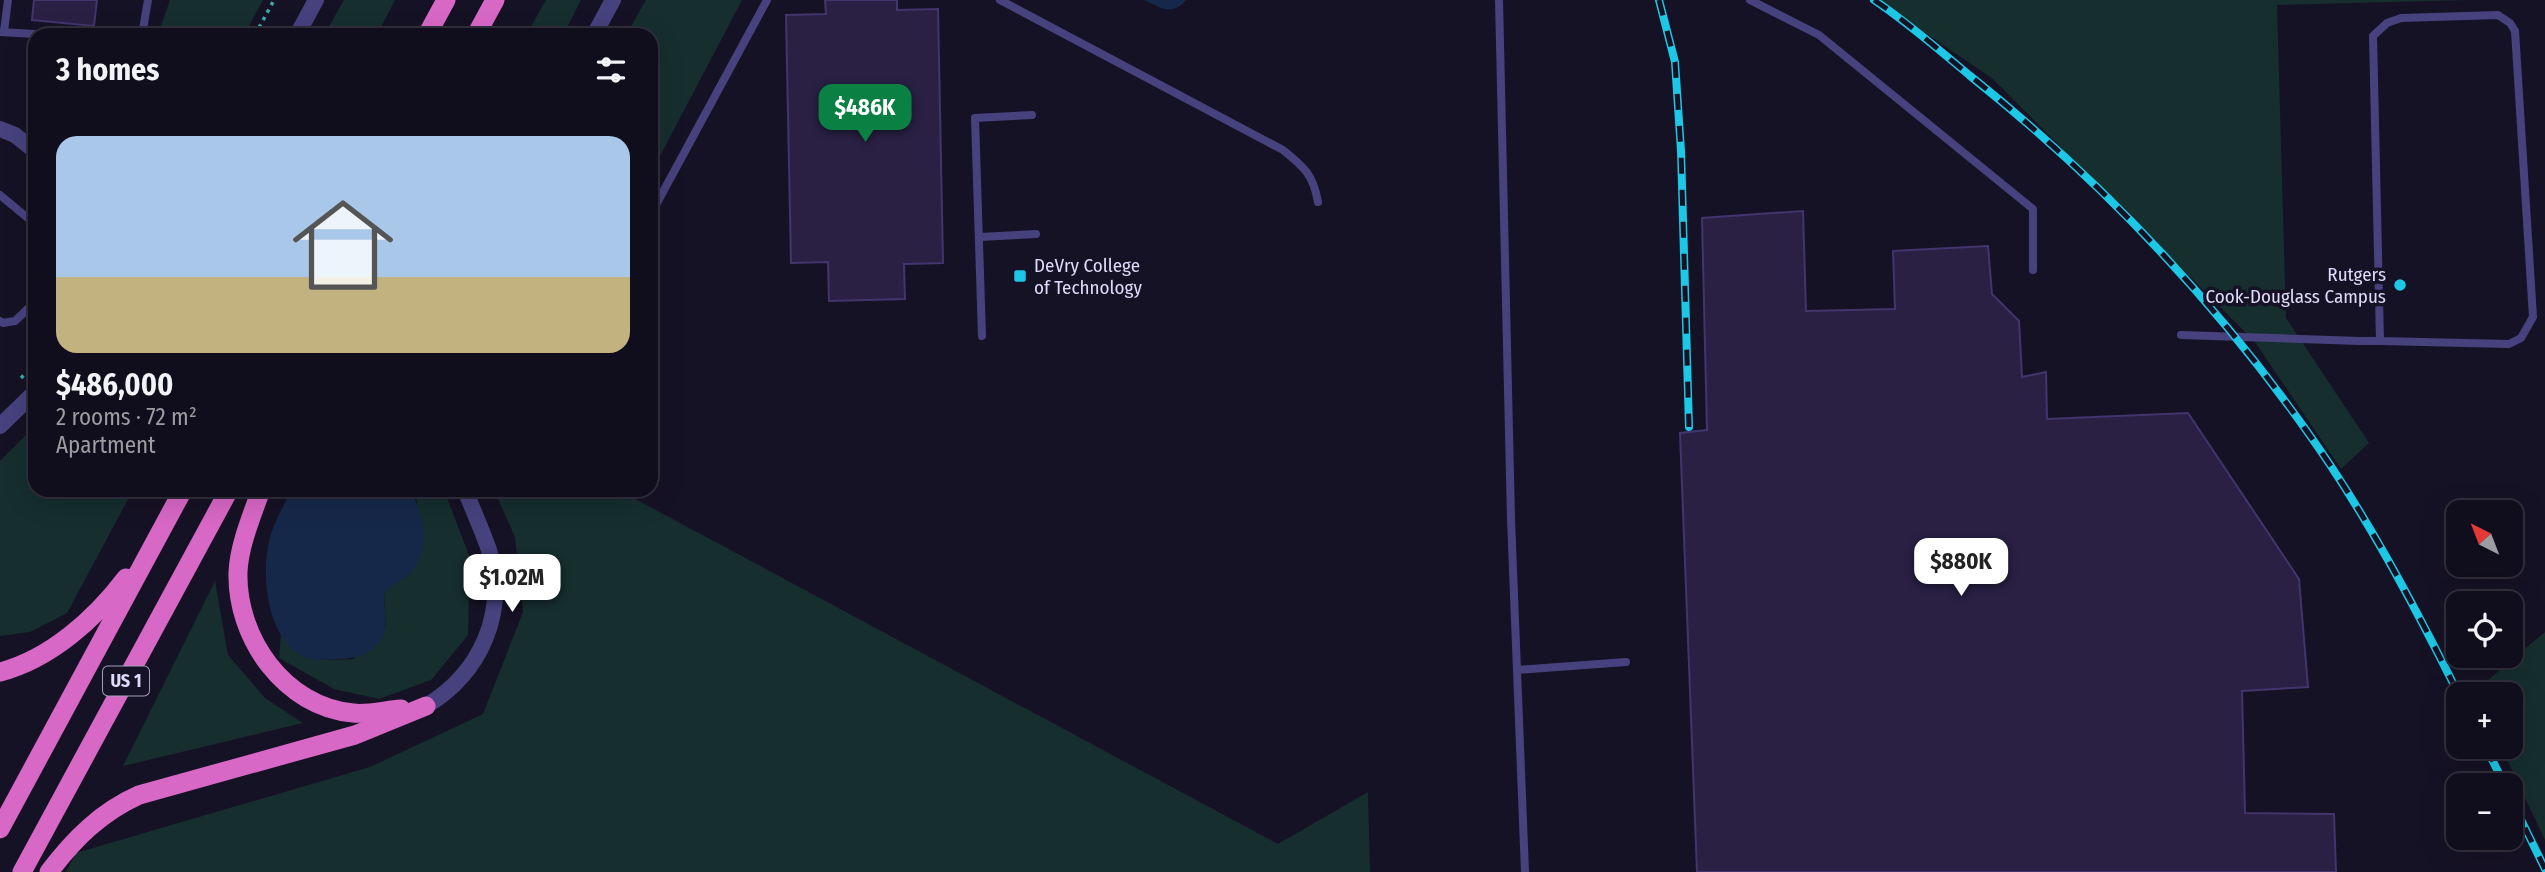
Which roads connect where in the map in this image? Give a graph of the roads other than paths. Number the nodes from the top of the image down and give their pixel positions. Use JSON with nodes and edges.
{"nodes":[{"id":1,"x":8,"y":0,"type":"edge"},
{"id":2,"x":148,"y":0,"type":"edge"},
{"id":3,"x":316,"y":0,"type":"edge"},
{"id":4,"x":446,"y":0,"type":"edge"},
{"id":5,"x":495,"y":0,"type":"edge"},
{"id":6,"x":613,"y":0,"type":"edge"},
{"id":7,"x":768,"y":0,"type":"edge"},
{"id":8,"x":1000,"y":0,"type":"edge"},
{"id":9,"x":1499,"y":0,"type":"edge"},
{"id":10,"x":1750,"y":0,"type":"edge"},
{"id":11,"x":143,"y":28,"type":"edge"},
{"id":12,"x":301,"y":28,"type":"edge"},
{"id":13,"x":432,"y":28,"type":"edge"},
{"id":14,"x":480,"y":28,"type":"edge"},
{"id":15,"x":598,"y":28,"type":"edge"},
{"id":16,"x":2,"y":32,"type":"edge"},
{"id":17,"x":28,"y":34,"type":"edge"},
{"id":18,"x":1032,"y":115,"type":"dead end"},
{"id":19,"x":0,"y":129,"type":"edge"},
{"id":20,"x":28,"y":145,"type":"edge"},
{"id":21,"x":0,"y":195,"type":"edge"},
{"id":22,"x":658,"y":201,"type":"edge"},
{"id":23,"x":1318,"y":202,"type":"dead end"},
{"id":24,"x":28,"y":218,"type":"edge"},
{"id":25,"x":1036,"y":234,"type":"dead end"},
{"id":26,"x":979,"y":237,"type":"junction"},
{"id":27,"x":2033,"y":270,"type":"dead end"},
{"id":28,"x":28,"y":309,"type":"edge"},
{"id":29,"x":0,"y":321,"type":"edge"},
{"id":30,"x":2181,"y":335,"type":"dead end"},
{"id":31,"x":982,"y":336,"type":"dead end"},
{"id":32,"x":2380,"y":341,"type":"junction"},
{"id":33,"x":28,"y":399,"type":"edge"},
{"id":34,"x":0,"y":426,"type":"edge"},
{"id":35,"x":179,"y":497,"type":"edge"},
{"id":36,"x":225,"y":497,"type":"edge"},
{"id":37,"x":259,"y":497,"type":"edge"},
{"id":38,"x":468,"y":497,"type":"edge"},
{"id":39,"x":162,"y":530,"type":"junction"},
{"id":40,"x":1626,"y":662,"type":"dead end"},
{"id":41,"x":1517,"y":670,"type":"junction"},
{"id":42,"x":0,"y":672,"type":"edge"},
{"id":43,"x":426,"y":706,"type":"junction"},
{"id":44,"x":0,"y":829,"type":"edge"},
{"id":45,"x":22,"y":872,"type":"edge"},
{"id":46,"x":49,"y":872,"type":"edge"},
{"id":47,"x":1525,"y":872,"type":"edge"}],
"edges":[{"from":1,"to":16,"type":"lane"},
{"from":2,"to":11,"type":"lane"},
{"from":3,"to":12,"type":"street"},
{"from":4,"to":13,"type":"highway"},
{"from":5,"to":14,"type":"highway"},
{"from":6,"to":15,"type":"street"},
{"from":7,"to":22,"type":"lane"},
{"from":8,"to":23,"type":"lane"},
{"from":9,"to":41,"type":"lane"},
{"from":10,"to":27,"type":"lane"},
{"from":16,"to":17,"type":"lane"},
{"from":18,"to":26,"type":"lane"},
{"from":19,"to":20,"type":"street"},
{"from":21,"to":24,"type":"lane"},
{"from":25,"to":26,"type":"lane"},
{"from":26,"to":31,"type":"lane"},
{"from":28,"to":29,"type":"lane"},
{"from":30,"to":32,"type":"lane"},
{"from":32,"to":32,"type":"lane"},
{"from":33,"to":34,"type":"street"},
{"from":35,"to":39,"type":"highway","number":"US 1"},
{"from":36,"to":45,"type":"highway","number":"US 1"},
{"from":37,"to":43,"type":"highway"},
{"from":38,"to":43,"type":"street"},
{"from":39,"to":42,"type":"highway"},
{"from":39,"to":44,"type":"highway","number":"US 1"},
{"from":40,"to":41,"type":"lane"},
{"from":41,"to":47,"type":"lane"},
{"from":43,"to":46,"type":"highway"}]}
